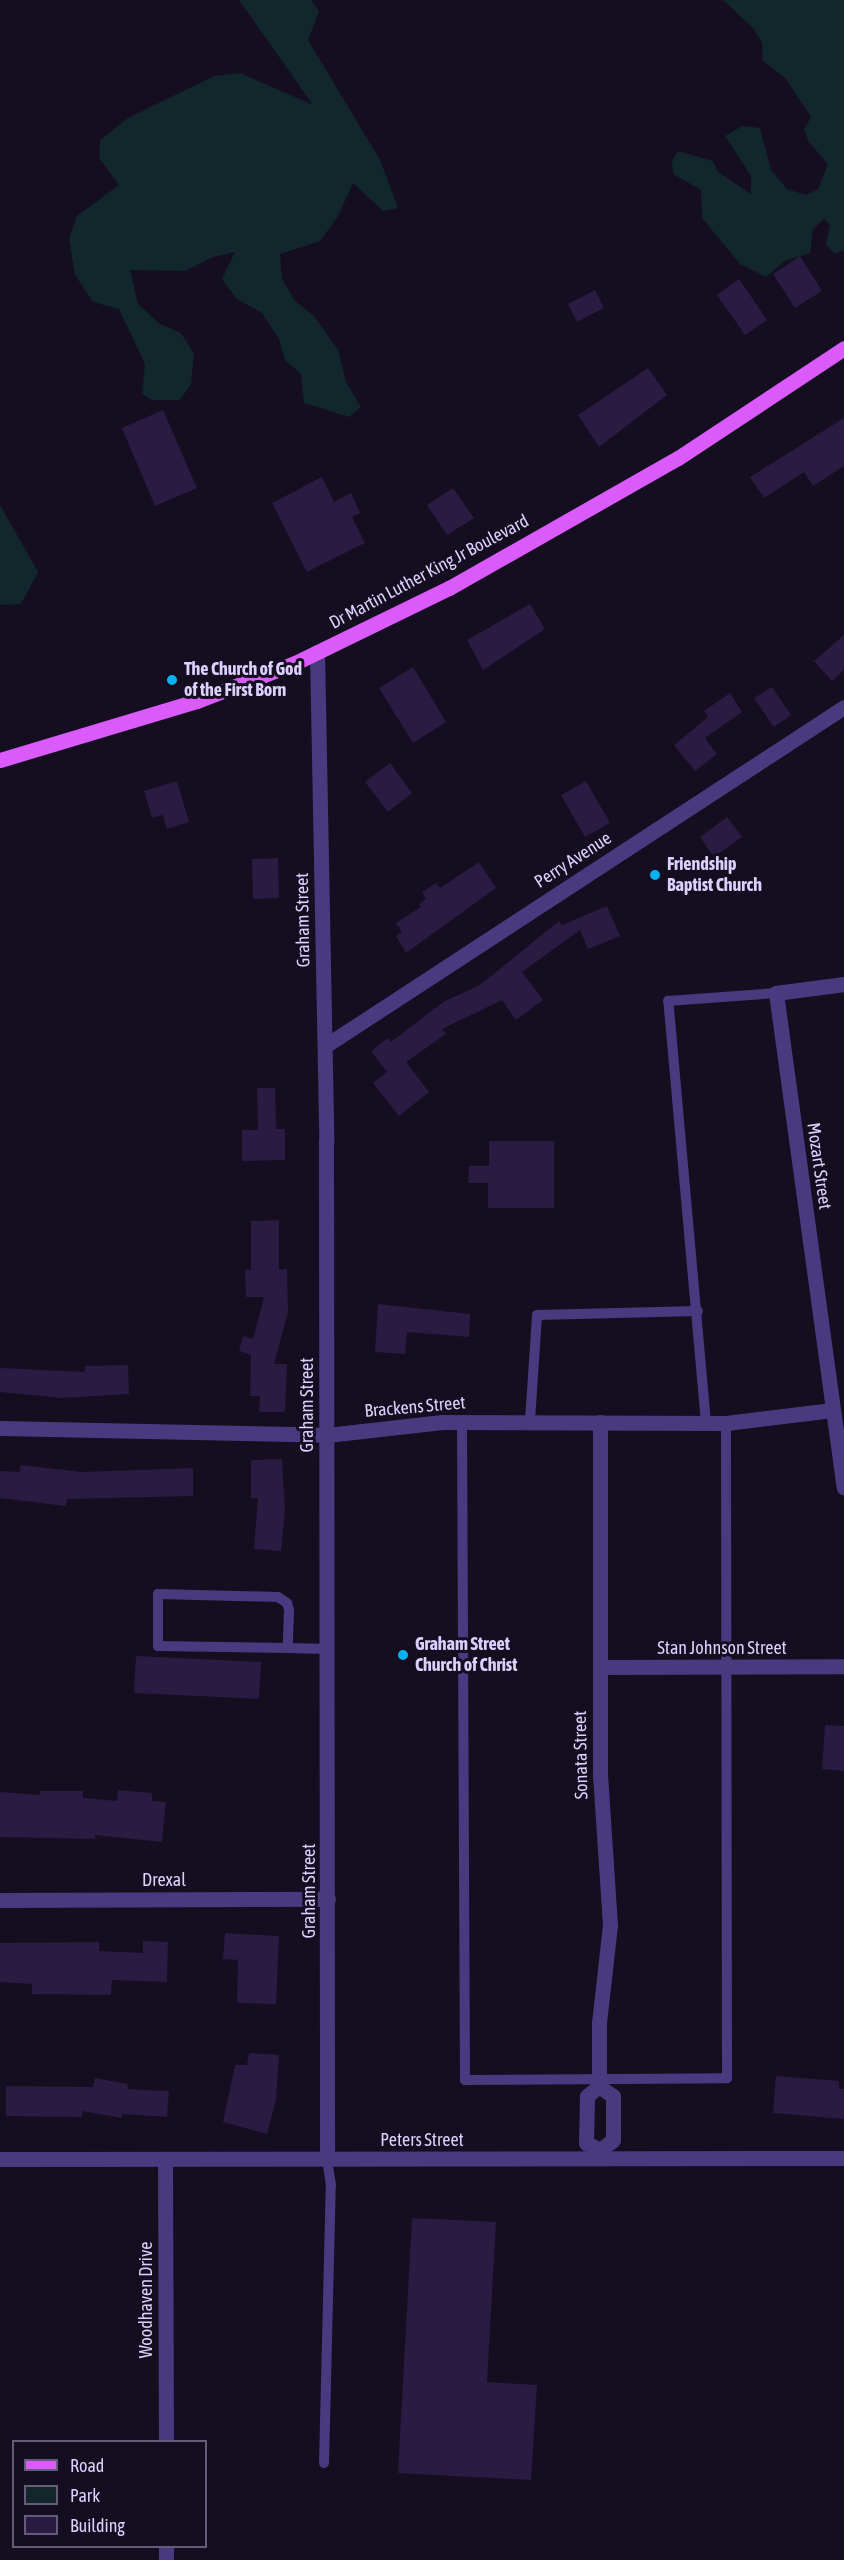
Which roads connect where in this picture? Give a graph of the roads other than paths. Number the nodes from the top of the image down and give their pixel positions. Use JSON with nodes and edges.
{"nodes":[{"id":1,"x":844,"y":348,"type":"edge"},
{"id":2,"x":317,"y":652,"type":"junction"},
{"id":3,"x":844,"y":707,"type":"edge"},
{"id":4,"x":0,"y":760,"type":"edge"},
{"id":5,"x":844,"y":984,"type":"edge"},
{"id":6,"x":777,"y":993,"type":"junction"},
{"id":7,"x":325,"y":1046,"type":"junction"},
{"id":8,"x":698,"y":1311,"type":"junction"},
{"id":9,"x":832,"y":1410,"type":"junction"},
{"id":10,"x":462,"y":1421,"type":"junction"},
{"id":11,"x":530,"y":1421,"type":"junction"},
{"id":12,"x":600,"y":1422,"type":"junction"},
{"id":13,"x":706,"y":1423,"type":"junction"},
{"id":14,"x":726,"y":1423,"type":"junction"},
{"id":15,"x":0,"y":1428,"type":"edge"},
{"id":16,"x":327,"y":1435,"type":"junction"},
{"id":17,"x":844,"y":1487,"type":"edge"},
{"id":18,"x":288,"y":1648,"type":"junction"},
{"id":19,"x":328,"y":1648,"type":"junction"},
{"id":20,"x":844,"y":1666,"type":"edge"},
{"id":21,"x":600,"y":1667,"type":"junction"},
{"id":22,"x":727,"y":1668,"type":"junction"},
{"id":23,"x":328,"y":1899,"type":"junction"},
{"id":24,"x":0,"y":1900,"type":"edge"},
{"id":25,"x":599,"y":2083,"type":"junction"},
{"id":26,"x":600,"y":2155,"type":"junction"},
{"id":27,"x":844,"y":2158,"type":"edge"},
{"id":28,"x":0,"y":2159,"type":"edge"},
{"id":29,"x":165,"y":2159,"type":"junction"},
{"id":30,"x":327,"y":2159,"type":"junction"},
{"id":31,"x":166,"y":2440,"type":"edge"},
{"id":32,"x":324,"y":2463,"type":"dead end"}],
"edges":[{"from":1,"to":2,"type":"main road","name":"Dr Martin Luther King Jr Boulevard"},
{"from":2,"to":4,"type":"main road","name":"Dr Martin Luther King Jr Boulevard"},
{"from":2,"to":7,"type":"street","name":"Graham Street"},
{"from":3,"to":7,"type":"street","name":"Perry Avenue"},
{"from":5,"to":6,"type":"street"},
{"from":6,"to":8,"type":"lane"},
{"from":6,"to":9,"type":"street","name":"Mozart Street"},
{"from":7,"to":16,"type":"street","name":"Graham Street"},
{"from":8,"to":11,"type":"lane"},
{"from":8,"to":13,"type":"lane"},
{"from":9,"to":14,"type":"street","name":"Brackens Street"},
{"from":9,"to":17,"type":"street","name":"Mozart Street"},
{"from":10,"to":11,"type":"street","name":"Brackens Street"},
{"from":10,"to":16,"type":"street","name":"Brackens Street"},
{"from":10,"to":25,"type":"lane"},
{"from":11,"to":12,"type":"street","name":"Brackens Street"},
{"from":12,"to":13,"type":"street","name":"Brackens Street"},
{"from":12,"to":21,"type":"street","name":"Sonata Street"},
{"from":13,"to":14,"type":"street","name":"Brackens Street"},
{"from":14,"to":22,"type":"lane"},
{"from":15,"to":16,"type":"street","name":"Brackens Street"},
{"from":16,"to":19,"type":"street","name":"Graham Street"},
{"from":18,"to":18,"type":"lane"},
{"from":18,"to":19,"type":"lane"},
{"from":19,"to":23,"type":"street","name":"Graham Street"},
{"from":20,"to":22,"type":"street","name":"Stan Johnson Street"},
{"from":21,"to":22,"type":"street","name":"Stan Johnson Street"},
{"from":21,"to":25,"type":"street","name":"Sonata Street"},
{"from":22,"to":25,"type":"lane"},
{"from":23,"to":24,"type":"street","name":"Drexal"},
{"from":23,"to":30,"type":"street","name":"Graham Street"},
{"from":25,"to":26,"type":"street"},
{"from":25,"to":26,"type":"street","name":"Sonata Street"},
{"from":26,"to":27,"type":"street","name":"Peters Street"},
{"from":26,"to":30,"type":"street","name":"Peters Street"},
{"from":28,"to":29,"type":"street","name":"Peters Street"},
{"from":29,"to":30,"type":"street","name":"Peters Street"},
{"from":29,"to":31,"type":"street","name":"Woodhaven Drive"},
{"from":30,"to":32,"type":"lane"}]}
